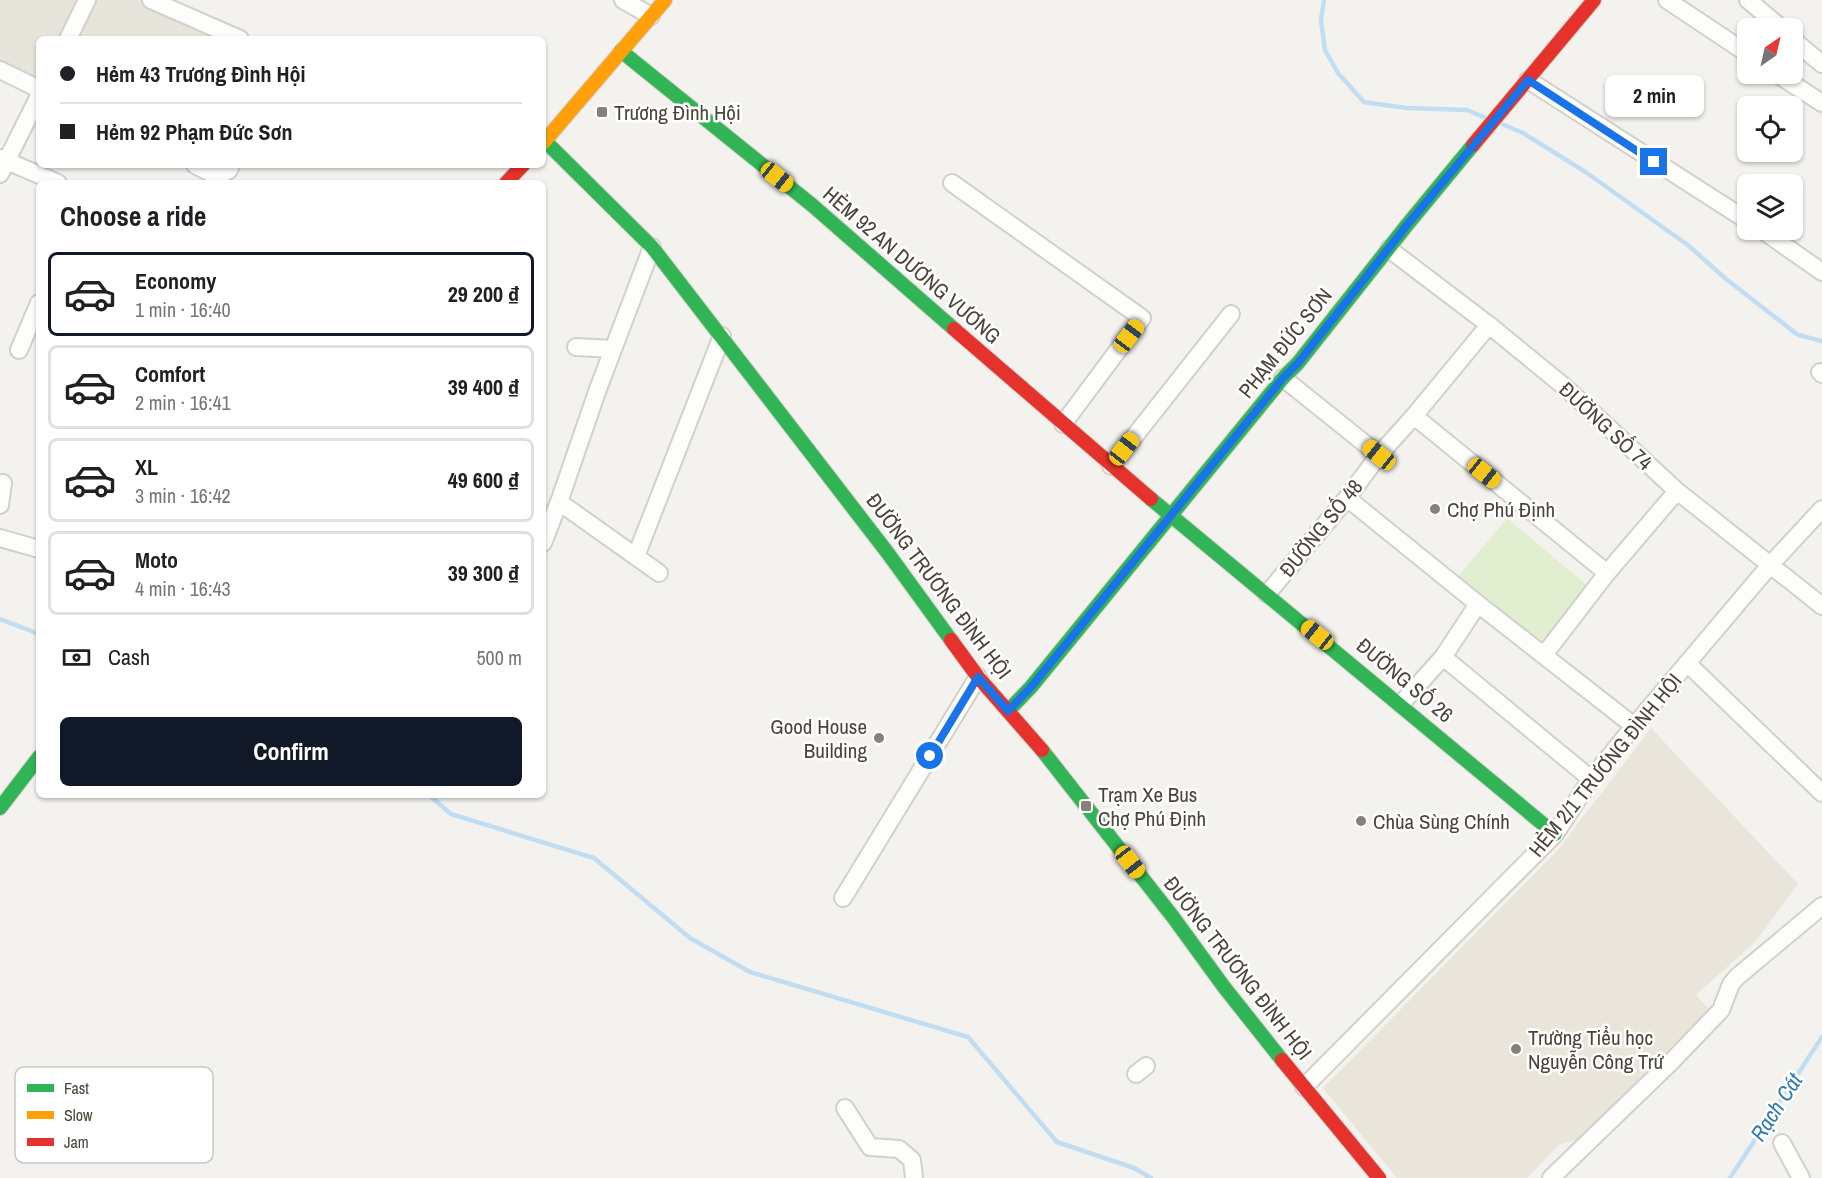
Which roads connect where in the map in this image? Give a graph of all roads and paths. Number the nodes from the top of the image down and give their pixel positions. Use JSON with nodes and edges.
{"nodes":[{"id":1,"x":87,"y":0,"type":"edge"},
{"id":2,"x":151,"y":0,"type":"edge"},
{"id":3,"x":622,"y":0,"type":"edge"},
{"id":4,"x":665,"y":0,"type":"edge"},
{"id":5,"x":1594,"y":0,"type":"edge"},
{"id":6,"x":1667,"y":0,"type":"edge"},
{"id":7,"x":1748,"y":0,"type":"edge"},
{"id":8,"x":651,"y":16,"type":"junction"},
{"id":9,"x":1769,"y":18,"type":"edge"},
{"id":10,"x":69,"y":36,"type":"edge"},
{"id":11,"x":233,"y":36,"type":"edge"},
{"id":12,"x":1737,"y":47,"type":"edge"},
{"id":13,"x":1803,"y":48,"type":"edge"},
{"id":14,"x":621,"y":51,"type":"junction"},
{"id":15,"x":1822,"y":64,"type":"edge"},
{"id":16,"x":0,"y":70,"type":"edge"},
{"id":17,"x":1528,"y":80,"type":"junction"},
{"id":18,"x":1793,"y":84,"type":"edge"},
{"id":19,"x":36,"y":88,"type":"edge"},
{"id":20,"x":36,"y":102,"type":"edge"},
{"id":21,"x":1822,"y":103,"type":"edge"},
{"id":22,"x":546,"y":140,"type":"edge"},
{"id":23,"x":546,"y":144,"type":"edge"},
{"id":24,"x":2,"y":164,"type":"edge"},
{"id":25,"x":201,"y":168,"type":"edge"},
{"id":26,"x":230,"y":168,"type":"edge"},
{"id":27,"x":520,"y":168,"type":"edge"},
{"id":28,"x":49,"y":180,"type":"edge"},
{"id":29,"x":509,"y":180,"type":"edge"},
{"id":30,"x":952,"y":183,"type":"dead end"},
{"id":31,"x":1737,"y":214,"type":"edge"},
{"id":32,"x":1776,"y":240,"type":"edge"},
{"id":33,"x":652,"y":247,"type":"junction"},
{"id":34,"x":1389,"y":249,"type":"junction"},
{"id":35,"x":1822,"y":272,"type":"edge"},
{"id":36,"x":36,"y":313,"type":"edge"},
{"id":37,"x":1231,"y":314,"type":"dead end"},
{"id":38,"x":1489,"y":325,"type":"junction"},
{"id":39,"x":722,"y":336,"type":"junction"},
{"id":40,"x":576,"y":347,"type":"dead end"},
{"id":41,"x":614,"y":349,"type":"junction"},
{"id":42,"x":19,"y":350,"type":"dead end"},
{"id":43,"x":1283,"y":378,"type":"junction"},
{"id":44,"x":1413,"y":416,"type":"junction"},
{"id":45,"x":1063,"y":424,"type":"junction"},
{"id":46,"x":1379,"y":455,"type":"junction"},
{"id":47,"x":1111,"y":466,"type":"junction"},
{"id":48,"x":3,"y":483,"type":"dead end"},
{"id":49,"x":1677,"y":491,"type":"junction"},
{"id":50,"x":1347,"y":498,"type":"junction"},
{"id":51,"x":559,"y":502,"type":"junction"},
{"id":52,"x":0,"y":505,"type":"edge"},
{"id":53,"x":1822,"y":509,"type":"edge"},
{"id":54,"x":1170,"y":515,"type":"junction"},
{"id":55,"x":546,"y":535,"type":"edge"},
{"id":56,"x":0,"y":538,"type":"edge"},
{"id":57,"x":36,"y":548,"type":"edge"},
{"id":58,"x":636,"y":556,"type":"junction"},
{"id":59,"x":1771,"y":564,"type":"junction"},
{"id":60,"x":659,"y":573,"type":"dead end"},
{"id":61,"x":1607,"y":573,"type":"junction"},
{"id":62,"x":1267,"y":594,"type":"junction"},
{"id":63,"x":1478,"y":604,"type":"junction"},
{"id":64,"x":1822,"y":606,"type":"edge"},
{"id":65,"x":1544,"y":655,"type":"junction"},
{"id":66,"x":1443,"y":657,"type":"junction"},
{"id":67,"x":1687,"y":663,"type":"junction"},
{"id":68,"x":978,"y":677,"type":"junction"},
{"id":69,"x":1401,"y":704,"type":"junction"},
{"id":70,"x":1008,"y":711,"type":"junction"},
{"id":71,"x":1634,"y":726,"type":"junction"},
{"id":72,"x":36,"y":761,"type":"edge"},
{"id":73,"x":1591,"y":780,"type":"junction"},
{"id":74,"x":1822,"y":793,"type":"edge"},
{"id":75,"x":0,"y":808,"type":"edge"},
{"id":76,"x":1556,"y":834,"type":"junction"},
{"id":77,"x":843,"y":898,"type":"dead end"},
{"id":78,"x":1822,"y":906,"type":"edge"},
{"id":79,"x":1304,"y":1087,"type":"junction"},
{"id":80,"x":845,"y":1108,"type":"dead end"},
{"id":81,"x":1782,"y":1143,"type":"dead end"},
{"id":82,"x":914,"y":1178,"type":"edge"},
{"id":83,"x":1379,"y":1178,"type":"edge"},
{"id":84,"x":1551,"y":1178,"type":"edge"},
{"id":85,"x":1801,"y":1178,"type":"edge"}],
"edges":[{"from":1,"to":10,"type":"street"},
{"from":2,"to":11,"type":"street"},
{"from":3,"to":8,"type":"street"},
{"from":4,"to":8,"type":"street"},
{"from":5,"to":17,"type":"street","name":"PHẠM ĐỨC SƠN"},
{"from":6,"to":12,"type":"street"},
{"from":7,"to":9,"type":"street"},
{"from":8,"to":14,"type":"street"},
{"from":13,"to":15,"type":"street"},
{"from":14,"to":22,"type":"street"},
{"from":14,"to":45,"type":"street","name":"HẺM 92 AN DƯƠNG VƯƠNG"},
{"from":16,"to":19,"type":"street"},
{"from":17,"to":31,"type":"street"},
{"from":17,"to":34,"type":"street","name":"PHẠM ĐỨC SƠN"},
{"from":18,"to":21,"type":"street"},
{"from":20,"to":24,"type":"street"},
{"from":23,"to":33,"type":"street","name":"ĐƯỜNG TRƯƠNG ĐÌNH HỘI"},
{"from":24,"to":28,"type":"street"},
{"from":25,"to":26,"type":"street"},
{"from":27,"to":29,"type":"street"},
{"from":30,"to":45,"type":"street"},
{"from":32,"to":35,"type":"street"},
{"from":33,"to":39,"type":"street","name":"ĐƯỜNG TRƯƠNG ĐÌNH HỘI"},
{"from":33,"to":41,"type":"street"},
{"from":34,"to":38,"type":"street","name":"ĐƯỜNG SỐ 74"},
{"from":34,"to":43,"type":"street","name":"PHẠM ĐỨC SƠN"},
{"from":36,"to":42,"type":"street"},
{"from":37,"to":47,"type":"street"},
{"from":38,"to":44,"type":"street","name":"ĐƯỜNG SỐ 48"},
{"from":38,"to":49,"type":"street","name":"ĐƯỜNG SỐ 74"},
{"from":39,"to":58,"type":"street"},
{"from":39,"to":68,"type":"street","name":"ĐƯỜNG TRƯƠNG ĐÌNH HỘI"},
{"from":40,"to":41,"type":"street"},
{"from":41,"to":51,"type":"street"},
{"from":43,"to":46,"type":"street"},
{"from":43,"to":54,"type":"street","name":"PHẠM ĐỨC SƠN"},
{"from":44,"to":46,"type":"street","name":"ĐƯỜNG SỐ 48"},
{"from":44,"to":61,"type":"street"},
{"from":45,"to":47,"type":"street","name":"HẺM 92 AN DƯƠNG VƯƠNG"},
{"from":46,"to":50,"type":"street","name":"ĐƯỜNG SỐ 48"},
{"from":47,"to":54,"type":"street","name":"HẺM 92 AN DƯƠNG VƯƠNG"},
{"from":48,"to":52,"type":"street"},
{"from":49,"to":59,"type":"street","name":"ĐƯỜNG SỐ 74"},
{"from":49,"to":61,"type":"street"},
{"from":50,"to":62,"type":"street","name":"ĐƯỜNG SỐ 48"},
{"from":50,"to":63,"type":"street"},
{"from":51,"to":55,"type":"street"},
{"from":51,"to":58,"type":"street"},
{"from":53,"to":59,"type":"street","name":"HẺM 2/1 TRƯƠNG ĐÌNH HỘI"},
{"from":54,"to":62,"type":"street","name":"ĐƯỜNG SỐ 26"},
{"from":54,"to":70,"type":"street","name":"PHẠM ĐỨC SƠN"},
{"from":56,"to":57,"type":"street"},
{"from":58,"to":60,"type":"street"},
{"from":59,"to":64,"type":"street","name":"ĐƯỜNG SỐ 74"},
{"from":59,"to":67,"type":"street","name":"HẺM 2/1 TRƯƠNG ĐÌNH HỘI"},
{"from":61,"to":65,"type":"street"},
{"from":62,"to":69,"type":"street","name":"ĐƯỜNG SỐ 26"},
{"from":63,"to":65,"type":"street"},
{"from":63,"to":66,"type":"street"},
{"from":65,"to":71,"type":"street"},
{"from":66,"to":69,"type":"street"},
{"from":66,"to":73,"type":"street"},
{"from":67,"to":71,"type":"street","name":"HẺM 2/1 TRƯƠNG ĐÌNH HỘI"},
{"from":67,"to":74,"type":"street"},
{"from":68,"to":70,"type":"street","name":"ĐƯỜNG TRƯƠNG ĐÌNH HỘI"},
{"from":68,"to":77,"type":"street"},
{"from":69,"to":76,"type":"street","name":"ĐƯỜNG SỐ 26"},
{"from":70,"to":79,"type":"street","name":"ĐƯỜNG TRƯƠNG ĐÌNH HỘI"},
{"from":71,"to":73,"type":"street","name":"HẺM 2/1 TRƯƠNG ĐÌNH HỘI"},
{"from":72,"to":75,"type":"street"},
{"from":73,"to":76,"type":"street","name":"HẺM 2/1 TRƯƠNG ĐÌNH HỘI"},
{"from":76,"to":79,"type":"street","name":"HẺM 2/1 TRƯƠNG ĐÌNH HỘI"},
{"from":78,"to":84,"type":"street"},
{"from":79,"to":83,"type":"street","name":"ĐƯỜNG TRƯƠNG ĐÌNH HỘI"},
{"from":80,"to":82,"type":"street"},
{"from":81,"to":85,"type":"street"}]}
